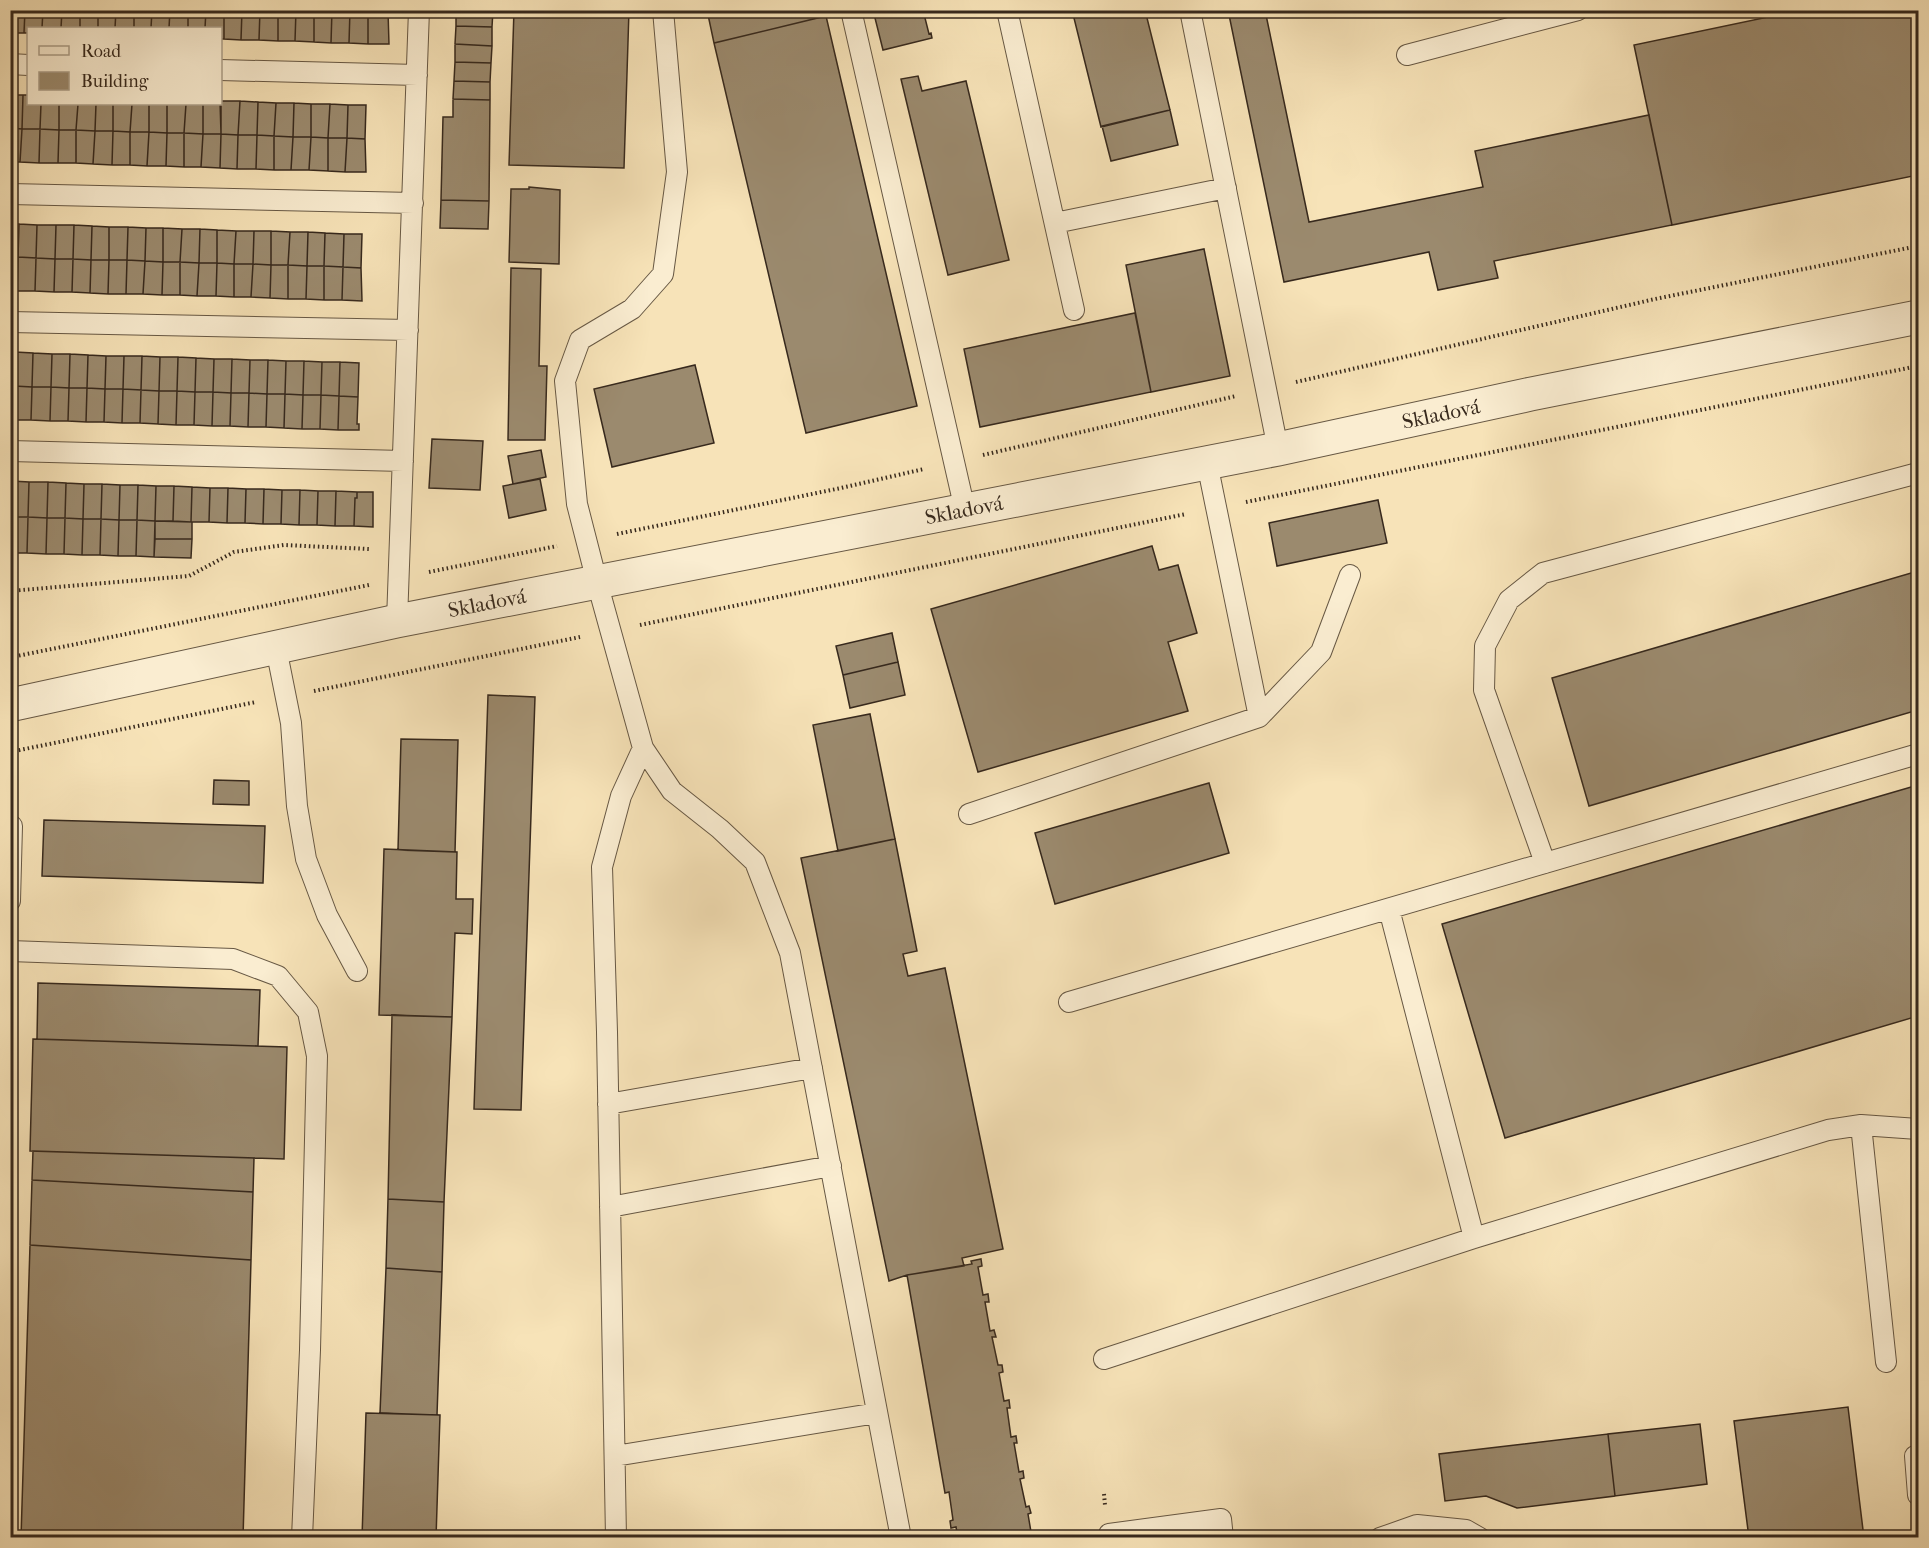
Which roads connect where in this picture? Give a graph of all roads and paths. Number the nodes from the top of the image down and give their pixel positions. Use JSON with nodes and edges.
{"nodes":[{"id":1,"x":419,"y":10,"type":"edge"},
{"id":2,"x":663,"y":10,"type":"edge"},
{"id":3,"x":851,"y":10,"type":"edge"},
{"id":4,"x":1007,"y":10,"type":"edge"},
{"id":5,"x":1190,"y":10,"type":"edge"},
{"id":6,"x":1578,"y":10,"type":"edge"},
{"id":7,"x":1407,"y":55,"type":"dead end"},
{"id":8,"x":10,"y":64,"type":"edge"},
{"id":9,"x":27,"y":65,"type":"edge"},
{"id":10,"x":222,"y":70,"type":"edge"},
{"id":11,"x":417,"y":75,"type":"junction"},
{"id":12,"x":1226,"y":188,"type":"junction"},
{"id":13,"x":10,"y":194,"type":"edge"},
{"id":14,"x":412,"y":203,"type":"junction"},
{"id":15,"x":1055,"y":223,"type":"junction"},
{"id":16,"x":1074,"y":310,"type":"dead end"},
{"id":17,"x":1918,"y":317,"type":"edge"},
{"id":18,"x":10,"y":322,"type":"edge"},
{"id":19,"x":408,"y":330,"type":"junction"},
{"id":20,"x":1918,"y":366,"type":"edge"},
{"id":21,"x":1278,"y":449,"type":"junction"},
{"id":22,"x":10,"y":451,"type":"edge"},
{"id":23,"x":403,"y":461,"type":"junction"},
{"id":24,"x":1208,"y":463,"type":"junction"},
{"id":25,"x":1918,"y":473,"type":"edge"},
{"id":26,"x":1216,"y":508,"type":"junction"},
{"id":27,"x":964,"y":510,"type":"junction"},
{"id":28,"x":400,"y":551,"type":"junction"},
{"id":29,"x":1350,"y":575,"type":"dead end"},
{"id":30,"x":597,"y":582,"type":"junction"},
{"id":31,"x":10,"y":591,"type":"edge"},
{"id":32,"x":397,"y":621,"type":"junction"},
{"id":33,"x":610,"y":631,"type":"junction"},
{"id":34,"x":276,"y":648,"type":"junction"},
{"id":35,"x":285,"y":696,"type":"junction"},
{"id":36,"x":10,"y":705,"type":"edge"},
{"id":37,"x":1259,"y":717,"type":"junction"},
{"id":38,"x":643,"y":748,"type":"junction"},
{"id":39,"x":10,"y":752,"type":"edge"},
{"id":40,"x":1918,"y":754,"type":"edge"},
{"id":41,"x":969,"y":814,"type":"dead end"},
{"id":42,"x":12,"y":826,"type":"dead end"},
{"id":43,"x":1545,"y":863,"type":"junction"},
{"id":44,"x":10,"y":902,"type":"edge"},
{"id":45,"x":1389,"y":909,"type":"junction"},
{"id":46,"x":10,"y":951,"type":"edge"},
{"id":47,"x":357,"y":970,"type":"dead end"},
{"id":48,"x":1069,"y":1002,"type":"dead end"},
{"id":49,"x":813,"y":1068,"type":"junction"},
{"id":50,"x":608,"y":1104,"type":"junction"},
{"id":51,"x":1862,"y":1125,"type":"junction"},
{"id":52,"x":1918,"y":1129,"type":"edge"},
{"id":53,"x":831,"y":1166,"type":"junction"},
{"id":54,"x":610,"y":1207,"type":"junction"},
{"id":55,"x":1474,"y":1238,"type":"junction"},
{"id":56,"x":1104,"y":1359,"type":"dead end"},
{"id":57,"x":1886,"y":1362,"type":"dead end"},
{"id":58,"x":877,"y":1413,"type":"junction"},
{"id":59,"x":615,"y":1456,"type":"junction"},
{"id":60,"x":1915,"y":1456,"type":"dead end"},
{"id":61,"x":1918,"y":1496,"type":"edge"},
{"id":62,"x":1109,"y":1534,"type":"dead end"},
{"id":63,"x":302,"y":1538,"type":"edge"},
{"id":64,"x":616,"y":1538,"type":"edge"},
{"id":65,"x":901,"y":1538,"type":"edge"},
{"id":66,"x":1223,"y":1538,"type":"edge"},
{"id":67,"x":1380,"y":1538,"type":"edge"},
{"id":68,"x":1480,"y":1538,"type":"edge"}],
"edges":[{"from":1,"to":11,"type":"lane"},
{"from":2,"to":30,"type":"lane"},
{"from":3,"to":27,"type":"lane"},
{"from":4,"to":15,"type":"lane"},
{"from":5,"to":12,"type":"lane"},
{"from":6,"to":7,"type":"lane"},
{"from":8,"to":9,"type":"lane"},
{"from":10,"to":11,"type":"lane"},
{"from":11,"to":14,"type":"lane"},
{"from":12,"to":15,"type":"lane"},
{"from":12,"to":21,"type":"lane"},
{"from":13,"to":14,"type":"lane"},
{"from":14,"to":19,"type":"lane"},
{"from":15,"to":16,"type":"lane"},
{"from":17,"to":21,"type":"street","name":"Skladová"},
{"from":18,"to":19,"type":"lane"},
{"from":19,"to":23,"type":"lane"},
{"from":20,"to":26,"type":"path"},
{"from":21,"to":24,"type":"street","name":"Skladová"},
{"from":22,"to":23,"type":"lane"},
{"from":23,"to":28,"type":"lane"},
{"from":24,"to":26,"type":"lane"},
{"from":24,"to":27,"type":"street","name":"Skladová"},
{"from":25,"to":43,"type":"lane"},
{"from":26,"to":33,"type":"path"},
{"from":26,"to":37,"type":"lane"},
{"from":27,"to":30,"type":"street","name":"Skladová"},
{"from":28,"to":31,"type":"path"},
{"from":28,"to":32,"type":"lane"},
{"from":29,"to":37,"type":"lane"},
{"from":30,"to":32,"type":"street","name":"Skladová"},
{"from":30,"to":33,"type":"lane"},
{"from":32,"to":34,"type":"street","name":"Skladová"},
{"from":33,"to":35,"type":"path"},
{"from":33,"to":38,"type":"lane"},
{"from":34,"to":35,"type":"lane"},
{"from":34,"to":36,"type":"street","name":"Skladová"},
{"from":35,"to":39,"type":"path"},
{"from":35,"to":47,"type":"lane"},
{"from":37,"to":41,"type":"lane"},
{"from":38,"to":49,"type":"lane"},
{"from":38,"to":50,"type":"lane"},
{"from":40,"to":43,"type":"lane"},
{"from":42,"to":44,"type":"lane"},
{"from":43,"to":45,"type":"lane"},
{"from":45,"to":48,"type":"lane"},
{"from":45,"to":55,"type":"lane"},
{"from":46,"to":63,"type":"lane"},
{"from":49,"to":50,"type":"lane"},
{"from":49,"to":53,"type":"lane"},
{"from":50,"to":54,"type":"lane"},
{"from":51,"to":52,"type":"lane"},
{"from":51,"to":55,"type":"lane"},
{"from":51,"to":57,"type":"lane"},
{"from":53,"to":54,"type":"lane"},
{"from":53,"to":58,"type":"lane"},
{"from":54,"to":59,"type":"lane"},
{"from":55,"to":56,"type":"lane"},
{"from":58,"to":59,"type":"lane"},
{"from":58,"to":65,"type":"lane"},
{"from":59,"to":64,"type":"lane"},
{"from":60,"to":61,"type":"lane"},
{"from":62,"to":66,"type":"lane"},
{"from":67,"to":68,"type":"lane"}]}
